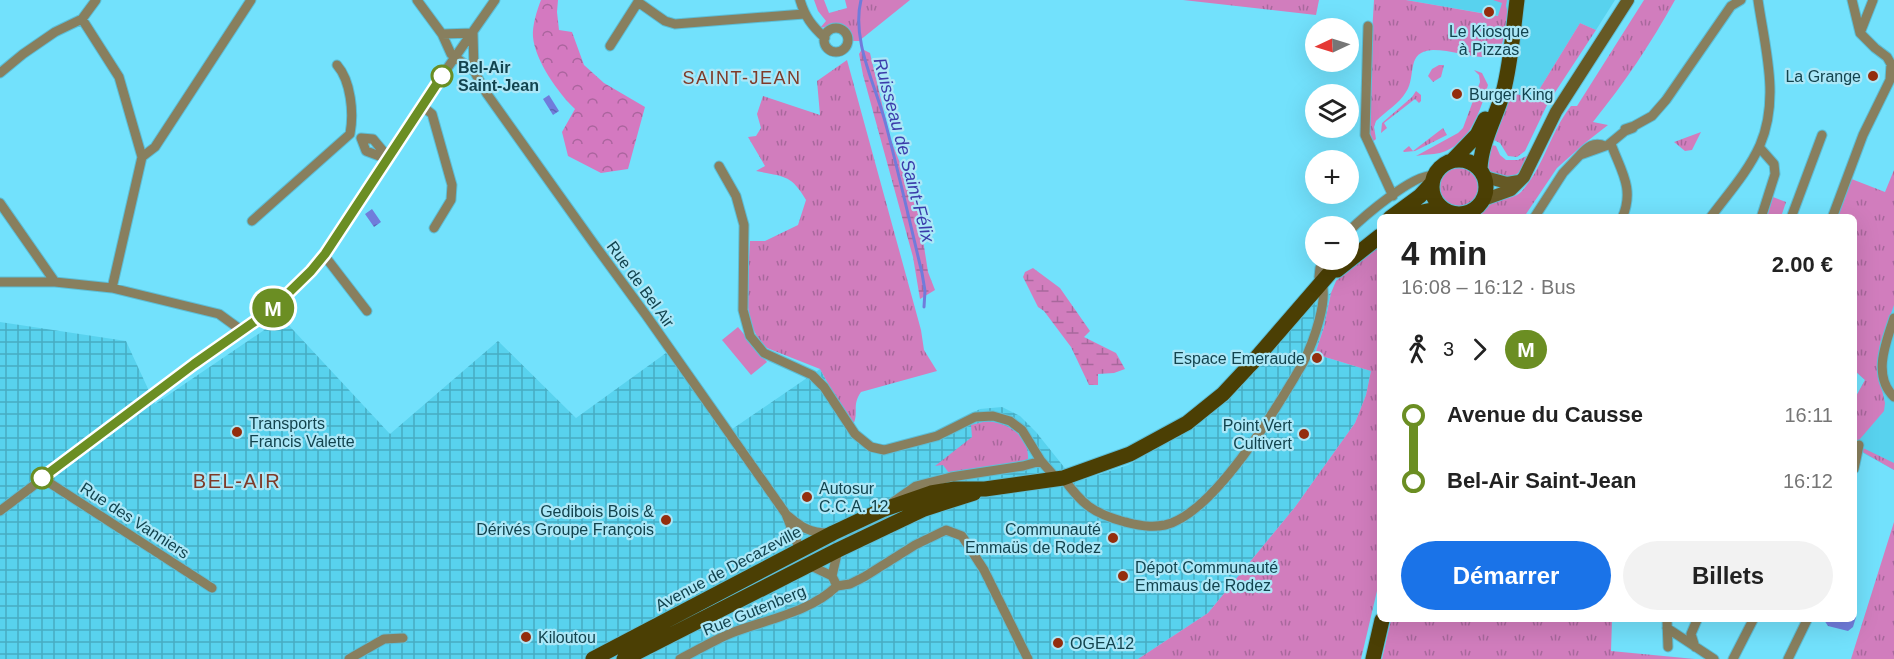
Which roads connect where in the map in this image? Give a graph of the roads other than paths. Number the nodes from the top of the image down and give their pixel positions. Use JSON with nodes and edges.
{"nodes":[{"id":1,"x":96,"y":0,"type":"edge"},
{"id":2,"x":251,"y":0,"type":"edge"},
{"id":3,"x":417,"y":0,"type":"edge"},
{"id":4,"x":429,"y":0,"type":"edge"},
{"id":5,"x":495,"y":0,"type":"edge"},
{"id":6,"x":800,"y":0,"type":"edge"},
{"id":7,"x":1517,"y":0,"type":"edge"},
{"id":8,"x":1628,"y":0,"type":"edge"},
{"id":9,"x":1741,"y":0,"type":"edge"},
{"id":10,"x":1758,"y":0,"type":"edge"},
{"id":11,"x":1852,"y":0,"type":"edge"},
{"id":12,"x":1873,"y":0,"type":"edge"},
{"id":13,"x":638,"y":1,"type":"edge"},
{"id":14,"x":423,"y":9,"type":"junction"},
{"id":15,"x":804,"y":14,"type":"junction"},
{"id":16,"x":82,"y":19,"type":"junction"},
{"id":17,"x":1368,"y":26,"type":"dead end"},
{"id":18,"x":472,"y":33,"type":"junction"},
{"id":19,"x":1860,"y":33,"type":"junction"},
{"id":20,"x":442,"y":34,"type":"junction"},
{"id":21,"x":825,"y":38,"type":"dead end"},
{"id":22,"x":1512,"y":40,"type":"junction"},
{"id":23,"x":610,"y":46,"type":"dead end"},
{"id":24,"x":455,"y":56,"type":"junction"},
{"id":25,"x":337,"y":65,"type":"dead end"},
{"id":26,"x":474,"y":71,"type":"junction"},
{"id":27,"x":0,"y":73,"type":"edge"},
{"id":28,"x":422,"y":105,"type":"junction"},
{"id":29,"x":350,"y":134,"type":"junction"},
{"id":30,"x":1822,"y":135,"type":"dead end"},
{"id":31,"x":1608,"y":145,"type":"junction"},
{"id":32,"x":1759,"y":147,"type":"junction"},
{"id":33,"x":142,"y":157,"type":"junction"},
{"id":34,"x":388,"y":157,"type":"junction"},
{"id":35,"x":1452,"y":160,"type":"junction"},
{"id":36,"x":719,"y":166,"type":"dead end"},
{"id":37,"x":1482,"y":173,"type":"junction"},
{"id":38,"x":1433,"y":179,"type":"junction"},
{"id":39,"x":1521,"y":181,"type":"junction"},
{"id":40,"x":1393,"y":196,"type":"junction"},
{"id":41,"x":0,"y":203,"type":"edge"},
{"id":42,"x":1479,"y":208,"type":"edge"},
{"id":43,"x":1450,"y":213,"type":"edge"},
{"id":44,"x":1395,"y":214,"type":"edge"},
{"id":45,"x":1416,"y":214,"type":"edge"},
{"id":46,"x":1537,"y":214,"type":"edge"},
{"id":47,"x":1624,"y":214,"type":"edge"},
{"id":48,"x":1713,"y":214,"type":"edge"},
{"id":49,"x":1762,"y":214,"type":"edge"},
{"id":50,"x":1792,"y":214,"type":"edge"},
{"id":51,"x":1833,"y":214,"type":"edge"},
{"id":52,"x":252,"y":221,"type":"dead end"},
{"id":53,"x":1359,"y":222,"type":"edge"},
{"id":54,"x":1377,"y":227,"type":"edge"},
{"id":55,"x":434,"y":228,"type":"dead end"},
{"id":56,"x":1377,"y":238,"type":"edge"},
{"id":57,"x":1359,"y":242,"type":"edge"},
{"id":58,"x":325,"y":254,"type":"junction"},
{"id":59,"x":1320,"y":270,"type":"edge"},
{"id":60,"x":1332,"y":270,"type":"edge"},
{"id":61,"x":1322,"y":281,"type":"junction"},
{"id":62,"x":0,"y":282,"type":"edge"},
{"id":63,"x":55,"y":282,"type":"junction"},
{"id":64,"x":112,"y":288,"type":"junction"},
{"id":65,"x":367,"y":311,"type":"dead end"},
{"id":66,"x":1894,"y":318,"type":"edge"},
{"id":67,"x":241,"y":330,"type":"junction"},
{"id":68,"x":1894,"y":397,"type":"edge"},
{"id":69,"x":1859,"y":446,"type":"dead end"},
{"id":70,"x":1857,"y":455,"type":"edge"},
{"id":71,"x":1041,"y":461,"type":"junction"},
{"id":72,"x":42,"y":478,"type":"junction"},
{"id":73,"x":1059,"y":478,"type":"junction"},
{"id":74,"x":985,"y":489,"type":"junction"},
{"id":75,"x":882,"y":510,"type":"junction"},
{"id":76,"x":0,"y":511,"type":"edge"},
{"id":77,"x":786,"y":514,"type":"junction"},
{"id":78,"x":833,"y":533,"type":"junction"},
{"id":79,"x":800,"y":550,"type":"junction"},
{"id":80,"x":838,"y":550,"type":"junction"},
{"id":81,"x":808,"y":565,"type":"junction"},
{"id":82,"x":832,"y":576,"type":"junction"},
{"id":83,"x":837,"y":586,"type":"junction"},
{"id":84,"x":212,"y":588,"type":"dead end"},
{"id":85,"x":1382,"y":622,"type":"edge"},
{"id":86,"x":1696,"y":622,"type":"edge"},
{"id":87,"x":1752,"y":622,"type":"edge"},
{"id":88,"x":1806,"y":622,"type":"edge"},
{"id":89,"x":1667,"y":624,"type":"edge"},
{"id":90,"x":403,"y":638,"type":"dead end"},
{"id":91,"x":1695,"y":646,"type":"junction"},
{"id":92,"x":1668,"y":647,"type":"dead end"},
{"id":93,"x":349,"y":659,"type":"edge"},
{"id":94,"x":593,"y":659,"type":"edge"},
{"id":95,"x":624,"y":659,"type":"edge"},
{"id":96,"x":680,"y":659,"type":"edge"},
{"id":97,"x":1028,"y":659,"type":"edge"},
{"id":98,"x":1373,"y":659,"type":"edge"},
{"id":99,"x":1714,"y":659,"type":"edge"},
{"id":100,"x":1733,"y":659,"type":"edge"},
{"id":101,"x":1788,"y":659,"type":"edge"}],
"edges":[{"from":1,"to":16,"type":"street"},
{"from":2,"to":33,"type":"street"},
{"from":3,"to":14,"type":"street"},
{"from":4,"to":14,"type":"street"},
{"from":5,"to":18,"type":"street"},
{"from":6,"to":15,"type":"street"},
{"from":7,"to":22,"type":"main road"},
{"from":8,"to":39,"type":"main road"},
{"from":9,"to":31,"type":"street"},
{"from":10,"to":32,"type":"street"},
{"from":11,"to":19,"type":"street"},
{"from":12,"to":19,"type":"street"},
{"from":13,"to":15,"type":"street"},
{"from":13,"to":23,"type":"street"},
{"from":14,"to":20,"type":"street"},
{"from":15,"to":21,"type":"street"},
{"from":16,"to":27,"type":"street"},
{"from":16,"to":33,"type":"street"},
{"from":17,"to":40,"type":"street"},
{"from":18,"to":20,"type":"street"},
{"from":18,"to":24,"type":"street"},
{"from":18,"to":26,"type":"street","name":"Rue de Bel Air"},
{"from":19,"to":51,"type":"street"},
{"from":20,"to":24,"type":"street"},
{"from":22,"to":35,"type":"main road"},
{"from":22,"to":37,"type":"main road"},
{"from":24,"to":26,"type":"street","name":"Rue de Bel Air"},
{"from":24,"to":28,"type":"street"},
{"from":25,"to":29,"type":"street"},
{"from":26,"to":77,"type":"street","name":"Rue de Bel Air"},
{"from":28,"to":34,"type":"street"},
{"from":28,"to":55,"type":"street"},
{"from":29,"to":34,"type":"street"},
{"from":29,"to":52,"type":"street"},
{"from":30,"to":50,"type":"street"},
{"from":31,"to":46,"type":"street"},
{"from":31,"to":47,"type":"street"},
{"from":32,"to":48,"type":"street"},
{"from":32,"to":49,"type":"street"},
{"from":33,"to":64,"type":"street"},
{"from":34,"to":58,"type":"street"},
{"from":35,"to":37,"type":"main road"},
{"from":35,"to":38,"type":"main road"},
{"from":36,"to":71,"type":"street"},
{"from":37,"to":39,"type":"main road"},
{"from":37,"to":42,"type":"main road"},
{"from":38,"to":40,"type":"street"},
{"from":38,"to":43,"type":"main road"},
{"from":38,"to":44,"type":"main road"},
{"from":39,"to":42,"type":"main road"},
{"from":40,"to":53,"type":"street"},
{"from":41,"to":63,"type":"street"},
{"from":42,"to":43,"type":"main road"},
{"from":43,"to":45,"type":"main road"},
{"from":54,"to":57,"type":"main road"},
{"from":56,"to":61,"type":"main road","name":"Avenue de Decazeville"},
{"from":58,"to":65,"type":"street"},
{"from":58,"to":67,"type":"street"},
{"from":59,"to":61,"type":"street"},
{"from":60,"to":61,"type":"main road","name":"Avenue de Decazeville"},
{"from":61,"to":73,"type":"main road","name":"Avenue de Decazeville"},
{"from":61,"to":73,"type":"street"},
{"from":62,"to":63,"type":"street"},
{"from":63,"to":64,"type":"street"},
{"from":64,"to":67,"type":"street"},
{"from":66,"to":68,"type":"street"},
{"from":67,"to":72,"type":"street"},
{"from":69,"to":70,"type":"street"},
{"from":71,"to":73,"type":"street"},
{"from":71,"to":75,"type":"street"},
{"from":72,"to":76,"type":"street"},
{"from":72,"to":84,"type":"street","name":"Rue des Vanniers"},
{"from":73,"to":74,"type":"main road","name":"Avenue de Decazeville"},
{"from":74,"to":75,"type":"main road","name":"Avenue de Decazeville"},
{"from":74,"to":80,"type":"main road","name":"Avenue de Decazeville"},
{"from":75,"to":78,"type":"main road","name":"Avenue de Decazeville"},
{"from":77,"to":78,"type":"street","name":"Rue de Bel Air"},
{"from":77,"to":79,"type":"street","name":"Rue de Bel Air"},
{"from":78,"to":79,"type":"main road","name":"Avenue de Decazeville"},
{"from":79,"to":94,"type":"main road","name":"Avenue de Decazeville"},
{"from":80,"to":81,"type":"main road","name":"Avenue de Decazeville"},
{"from":80,"to":82,"type":"street"},
{"from":81,"to":82,"type":"street"},
{"from":81,"to":95,"type":"main road","name":"Avenue de Decazeville"},
{"from":82,"to":83,"type":"street"},
{"from":83,"to":96,"type":"street","name":"Rue Gutenberg"},
{"from":83,"to":97,"type":"street","name":"Rue Gutenberg"},
{"from":85,"to":98,"type":"main road"},
{"from":86,"to":91,"type":"street"},
{"from":87,"to":100,"type":"street"},
{"from":88,"to":101,"type":"street"},
{"from":89,"to":91,"type":"street"},
{"from":89,"to":92,"type":"street"},
{"from":90,"to":93,"type":"street"},
{"from":91,"to":99,"type":"street"}]}
